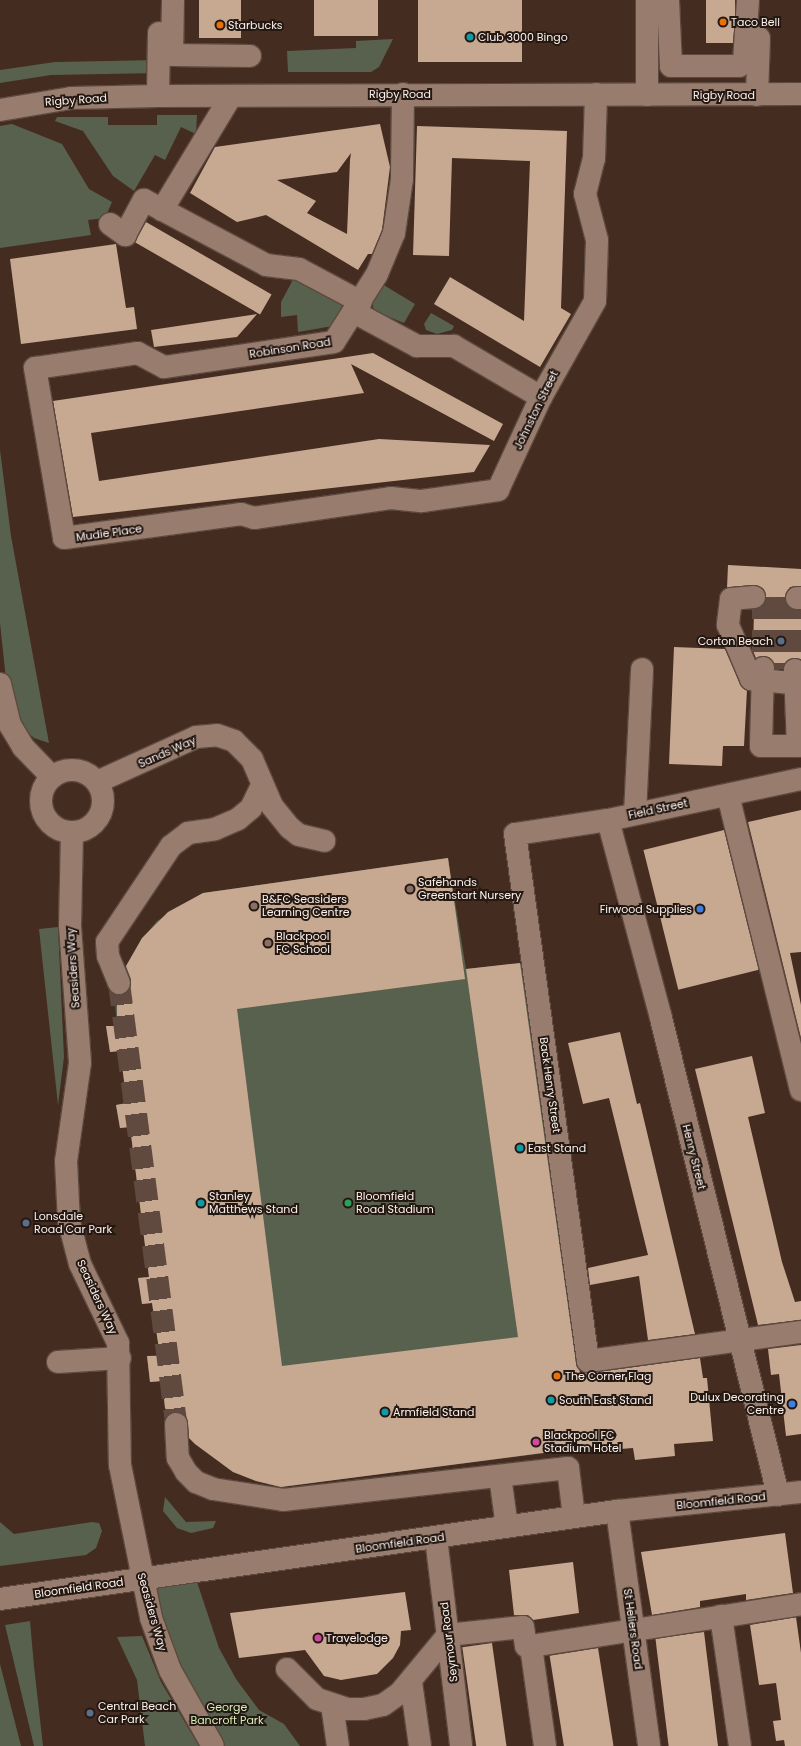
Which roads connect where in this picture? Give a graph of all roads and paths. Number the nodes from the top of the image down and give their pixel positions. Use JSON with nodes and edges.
{"nodes":[{"id":1,"x":160,"y":0,"type":"edge"},
{"id":2,"x":173,"y":0,"type":"edge"},
{"id":3,"x":748,"y":0,"type":"edge"},
{"id":4,"x":761,"y":0,"type":"edge"},
{"id":5,"x":658,"y":7,"type":"edge"},
{"id":6,"x":250,"y":56,"type":"dead end"},
{"id":7,"x":403,"y":94,"type":"junction"},
{"id":8,"x":596,"y":94,"type":"junction"},
{"id":9,"x":801,"y":94,"type":"edge"},
{"id":10,"x":648,"y":95,"type":"junction"},
{"id":11,"x":757,"y":95,"type":"junction"},
{"id":12,"x":158,"y":96,"type":"junction"},
{"id":13,"x":230,"y":96,"type":"junction"},
{"id":14,"x":0,"y":110,"type":"edge"},
{"id":15,"x":153,"y":205,"type":"junction"},
{"id":16,"x":110,"y":224,"type":"dead end"},
{"id":17,"x":358,"y":308,"type":"junction"},
{"id":18,"x":35,"y":368,"type":"joint"},
{"id":19,"x":542,"y":397,"type":"junction"},
{"id":20,"x":254,"y":518,"type":"joint"},
{"id":21,"x":754,"y":596,"type":"dead end"},
{"id":22,"x":642,"y":669,"type":"dead end"},
{"id":23,"x":782,"y":677,"type":"edge"},
{"id":24,"x":0,"y":684,"type":"edge"},
{"id":25,"x":52,"y":777,"type":"junction"},
{"id":26,"x":801,"y":779,"type":"edge"},
{"id":27,"x":97,"y":782,"type":"junction"},
{"id":28,"x":262,"y":785,"type":"junction"},
{"id":29,"x":728,"y":795,"type":"junction"},
{"id":30,"x":635,"y":814,"type":"junction"},
{"id":31,"x":608,"y":820,"type":"junction"},
{"id":32,"x":72,"y":832,"type":"junction"},
{"id":33,"x":515,"y":834,"type":"joint"},
{"id":34,"x":324,"y":841,"type":"dead end"},
{"id":35,"x":119,"y":983,"type":"tunnel mouth"},
{"id":36,"x":801,"y":1090,"type":"edge"},
{"id":37,"x":801,"y":1332,"type":"edge"},
{"id":38,"x":738,"y":1338,"type":"junction"},
{"id":39,"x":120,"y":1358,"type":"junction"},
{"id":40,"x":58,"y":1362,"type":"dead end"},
{"id":41,"x":176,"y":1424,"type":"tunnel mouth"},
{"id":42,"x":500,"y":1476,"type":"junction"},
{"id":43,"x":801,"y":1492,"type":"edge"},
{"id":44,"x":778,"y":1495,"type":"junction"},
{"id":45,"x":617,"y":1511,"type":"junction"},
{"id":46,"x":574,"y":1517,"type":"junction"},
{"id":47,"x":507,"y":1527,"type":"junction"},
{"id":48,"x":436,"y":1538,"type":"junction"},
{"id":49,"x":141,"y":1579,"type":"junction"},
{"id":50,"x":0,"y":1599,"type":"edge"},
{"id":51,"x":801,"y":1604,"type":"edge"},
{"id":52,"x":721,"y":1616,"type":"junction"},
{"id":53,"x":633,"y":1630,"type":"junction"},
{"id":54,"x":448,"y":1635,"type":"junction"},
{"id":55,"x":531,"y":1646,"type":"junction"},
{"id":56,"x":286,"y":1669,"type":"dead end"},
{"id":57,"x":411,"y":1682,"type":"junction"},
{"id":58,"x":332,"y":1705,"type":"junction"},
{"id":59,"x":213,"y":1746,"type":"edge"},
{"id":60,"x":338,"y":1746,"type":"edge"},
{"id":61,"x":420,"y":1746,"type":"edge"},
{"id":62,"x":461,"y":1746,"type":"edge"},
{"id":63,"x":545,"y":1746,"type":"edge"},
{"id":64,"x":649,"y":1746,"type":"edge"},
{"id":65,"x":740,"y":1746,"type":"edge"}],
"edges":[{"from":1,"to":12,"type":"street"},
{"from":2,"to":6,"type":"street"},
{"from":3,"to":5,"type":"street"},
{"from":4,"to":11,"type":"street"},
{"from":5,"to":10,"type":"street"},
{"from":7,"to":8,"type":"street","name":"Rigby Road"},
{"from":7,"to":13,"type":"street","name":"Rigby Road"},
{"from":7,"to":17,"type":"street","name":"Robinson Road"},
{"from":8,"to":10,"type":"street","name":"Rigby Road"},
{"from":8,"to":19,"type":"street","name":"Johnston Street"},
{"from":9,"to":11,"type":"street","name":"Rigby Road"},
{"from":10,"to":11,"type":"street","name":"Rigby Road"},
{"from":12,"to":13,"type":"street","name":"Rigby Road"},
{"from":12,"to":14,"type":"street","name":"Rigby Road"},
{"from":13,"to":15,"type":"street"},
{"from":15,"to":16,"type":"street"},
{"from":15,"to":17,"type":"street"},
{"from":17,"to":18,"type":"street","name":"Robinson Road"},
{"from":17,"to":19,"type":"street"},
{"from":18,"to":20,"type":"street","name":"Mudie Place"},
{"from":19,"to":20,"type":"street","name":"Johnston Street"},
{"from":21,"to":23,"type":"street"},
{"from":22,"to":30,"type":"street"},
{"from":24,"to":25,"type":"street"},
{"from":25,"to":27,"type":"street"},
{"from":25,"to":32,"type":"street"},
{"from":26,"to":29,"type":"street","name":"Field Street"},
{"from":27,"to":28,"type":"street","name":"Sands Way"},
{"from":27,"to":32,"type":"street"},
{"from":28,"to":34,"type":"street","name":"Sands Way"},
{"from":28,"to":35,"type":"street"},
{"from":29,"to":30,"type":"street","name":"Field Street"},
{"from":29,"to":36,"type":"street"},
{"from":30,"to":31,"type":"street","name":"Field Street"},
{"from":31,"to":33,"type":"street","name":"Field Street"},
{"from":31,"to":38,"type":"street","name":"Henry Street"},
{"from":32,"to":39,"type":"street","name":"Seasiders Way"},
{"from":33,"to":38,"type":"street","name":"Back Henry Street"},
{"from":37,"to":38,"type":"street"},
{"from":38,"to":44,"type":"street","name":"Henry Street"},
{"from":39,"to":40,"type":"street"},
{"from":39,"to":49,"type":"street","name":"Seasiders Way"},
{"from":41,"to":42,"type":"street"},
{"from":42,"to":46,"type":"street"},
{"from":42,"to":47,"type":"street"},
{"from":43,"to":44,"type":"street","name":"Bloomfield Road"},
{"from":44,"to":45,"type":"street","name":"Bloomfield Road"},
{"from":45,"to":46,"type":"street","name":"Bloomfield Road"},
{"from":45,"to":53,"type":"street","name":"St Heliers Road"},
{"from":46,"to":47,"type":"street","name":"Bloomfield Road"},
{"from":47,"to":48,"type":"street","name":"Bloomfield Road"},
{"from":48,"to":49,"type":"street","name":"Bloomfield Road"},
{"from":48,"to":54,"type":"street","name":"Seymour Road"},
{"from":49,"to":50,"type":"street","name":"Bloomfield Road"},
{"from":49,"to":59,"type":"street","name":"Seasiders Way"},
{"from":51,"to":52,"type":"street"},
{"from":52,"to":53,"type":"street"},
{"from":52,"to":65,"type":"street"},
{"from":53,"to":55,"type":"street"},
{"from":53,"to":64,"type":"street","name":"St Heliers Road"},
{"from":54,"to":55,"type":"street"},
{"from":54,"to":57,"type":"street"},
{"from":54,"to":62,"type":"street","name":"Seymour Road"},
{"from":55,"to":63,"type":"street"},
{"from":56,"to":58,"type":"street"},
{"from":57,"to":58,"type":"street"},
{"from":57,"to":61,"type":"street"},
{"from":58,"to":60,"type":"street"}]}
